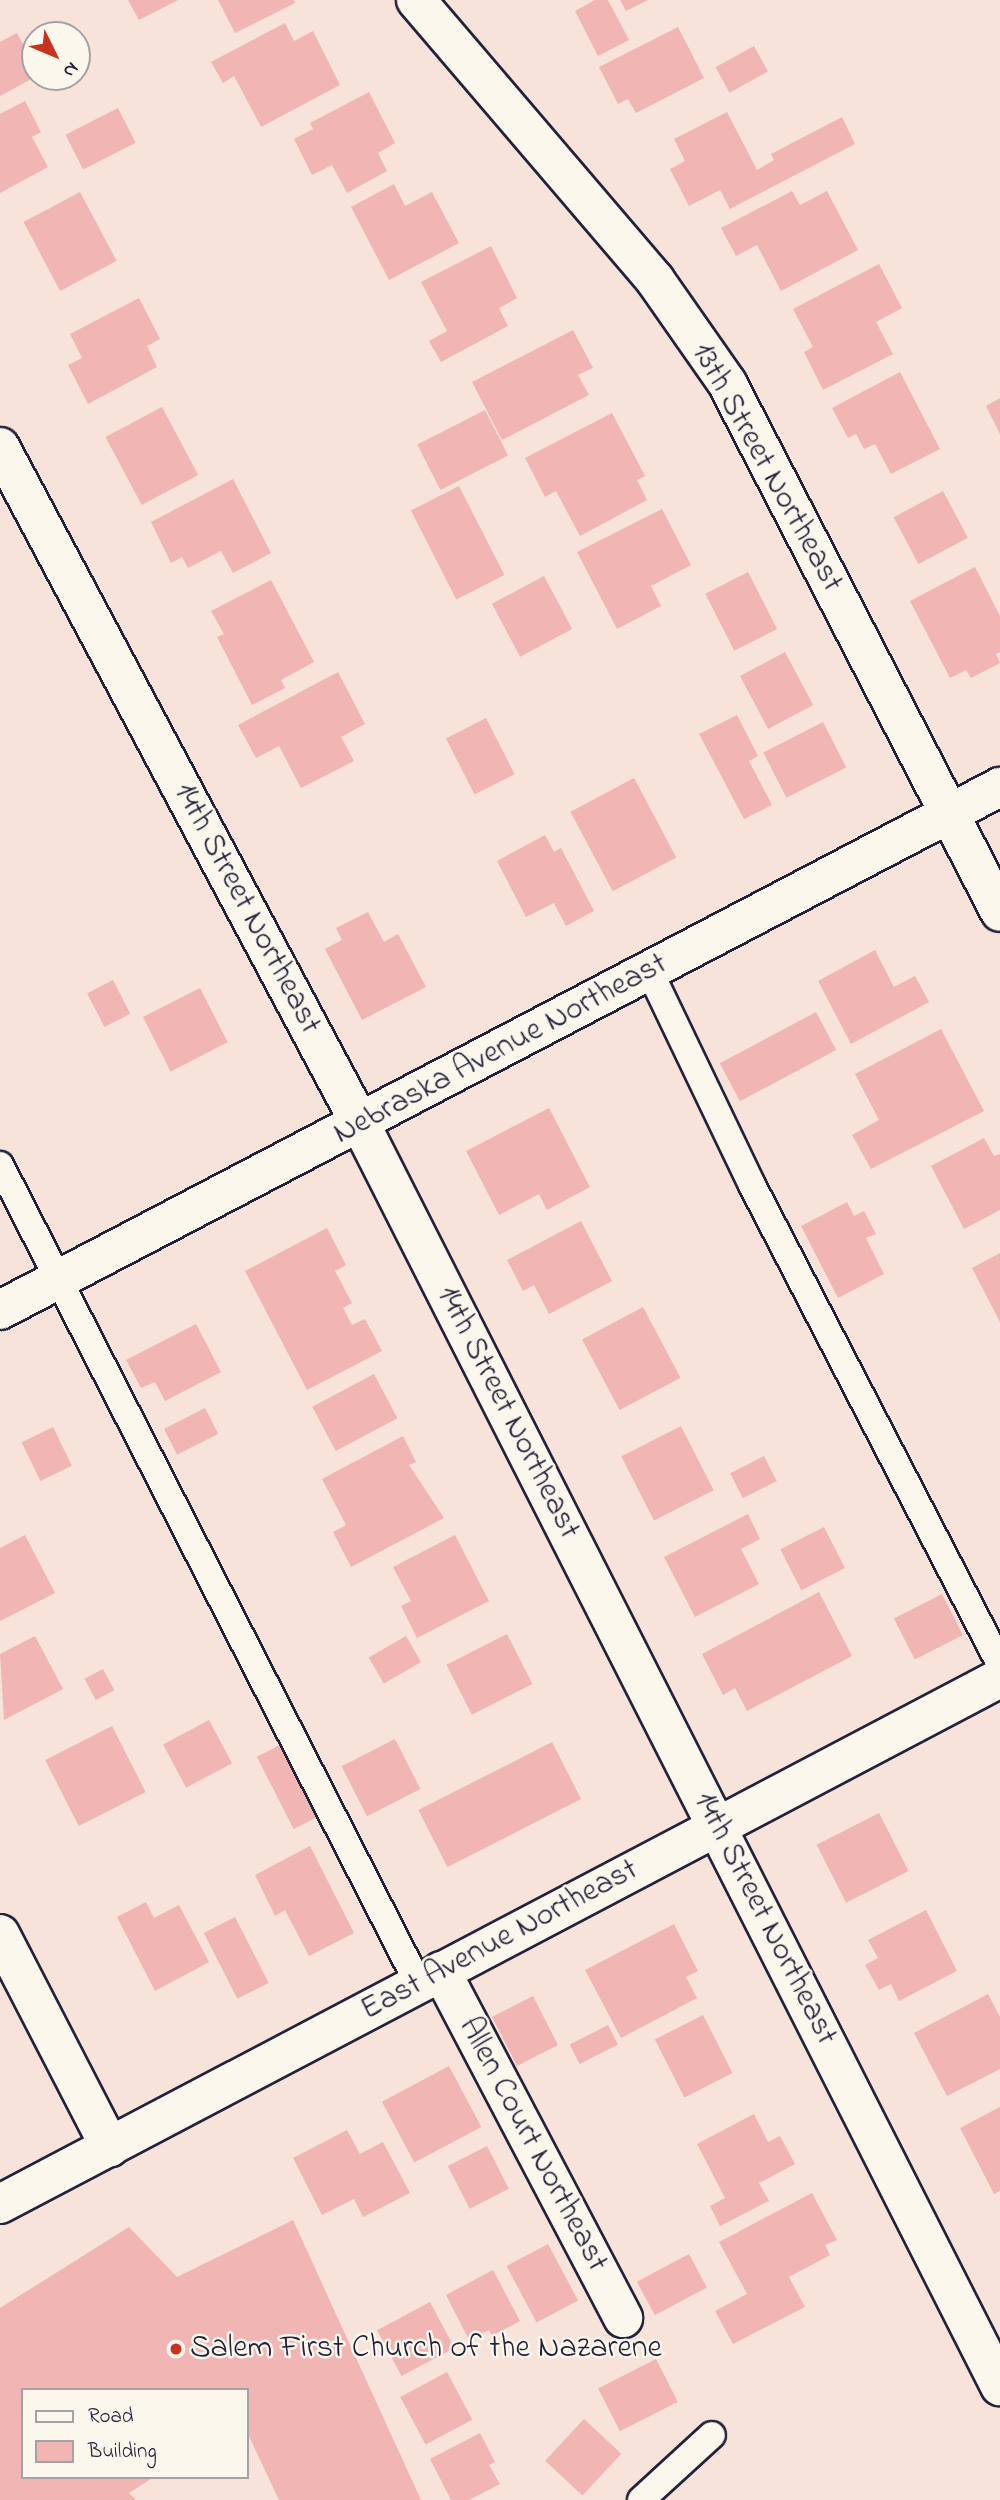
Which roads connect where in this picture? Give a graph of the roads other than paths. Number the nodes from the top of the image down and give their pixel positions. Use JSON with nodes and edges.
{"nodes":[{"id":1,"x":416,"y":0,"type":"edge"},
{"id":2,"x":0,"y":447,"type":"edge"},
{"id":3,"x":1000,"y":787,"type":"edge"},
{"id":4,"x":950,"y":814,"type":"junction"},
{"id":5,"x":1000,"y":912,"type":"edge"},
{"id":6,"x":650,"y":972,"type":"junction"},
{"id":7,"x":361,"y":1125,"type":"junction"},
{"id":8,"x":0,"y":1165,"type":"edge"},
{"id":9,"x":59,"y":1280,"type":"junction"},
{"id":10,"x":0,"y":1310,"type":"edge"},
{"id":11,"x":1000,"y":1664,"type":"edge"},
{"id":12,"x":1000,"y":1678,"type":"edge"},
{"id":13,"x":717,"y":1826,"type":"junction"},
{"id":14,"x":0,"y":1934,"type":"edge"},
{"id":15,"x":430,"y":1977,"type":"junction"},
{"id":16,"x":110,"y":2147,"type":"junction"},
{"id":17,"x":0,"y":2204,"type":"edge"},
{"id":18,"x":623,"y":2318,"type":"dead end"},
{"id":19,"x":1000,"y":2386,"type":"edge"},
{"id":20,"x":712,"y":2435,"type":"dead end"},
{"id":21,"x":641,"y":2500,"type":"edge"}],
"edges":[{"from":1,"to":4,"type":"street","name":"13th Street Northeast"},
{"from":2,"to":7,"type":"street","name":"14th Street Northeast"},
{"from":3,"to":4,"type":"street","name":"Nebraska Avenue Northeast"},
{"from":4,"to":5,"type":"street","name":"13th Street Northeast"},
{"from":4,"to":6,"type":"street","name":"Nebraska Avenue Northeast"},
{"from":6,"to":7,"type":"street","name":"Nebraska Avenue Northeast"},
{"from":6,"to":11,"type":"lane"},
{"from":7,"to":9,"type":"street","name":"Nebraska Avenue Northeast"},
{"from":7,"to":13,"type":"street","name":"14th Street Northeast"},
{"from":8,"to":9,"type":"lane"},
{"from":9,"to":10,"type":"street","name":"Nebraska Avenue Northeast"},
{"from":9,"to":15,"type":"lane"},
{"from":12,"to":13,"type":"street","name":"East Avenue Northeast"},
{"from":13,"to":15,"type":"street","name":"East Avenue Northeast"},
{"from":13,"to":19,"type":"street","name":"14th Street Northeast"},
{"from":14,"to":16,"type":"street"},
{"from":15,"to":16,"type":"street","name":"East Avenue Northeast"},
{"from":15,"to":18,"type":"street","name":"Allen Court Northeast"},
{"from":16,"to":17,"type":"street","name":"East Avenue Northeast"},
{"from":20,"to":21,"type":"lane"}]}
